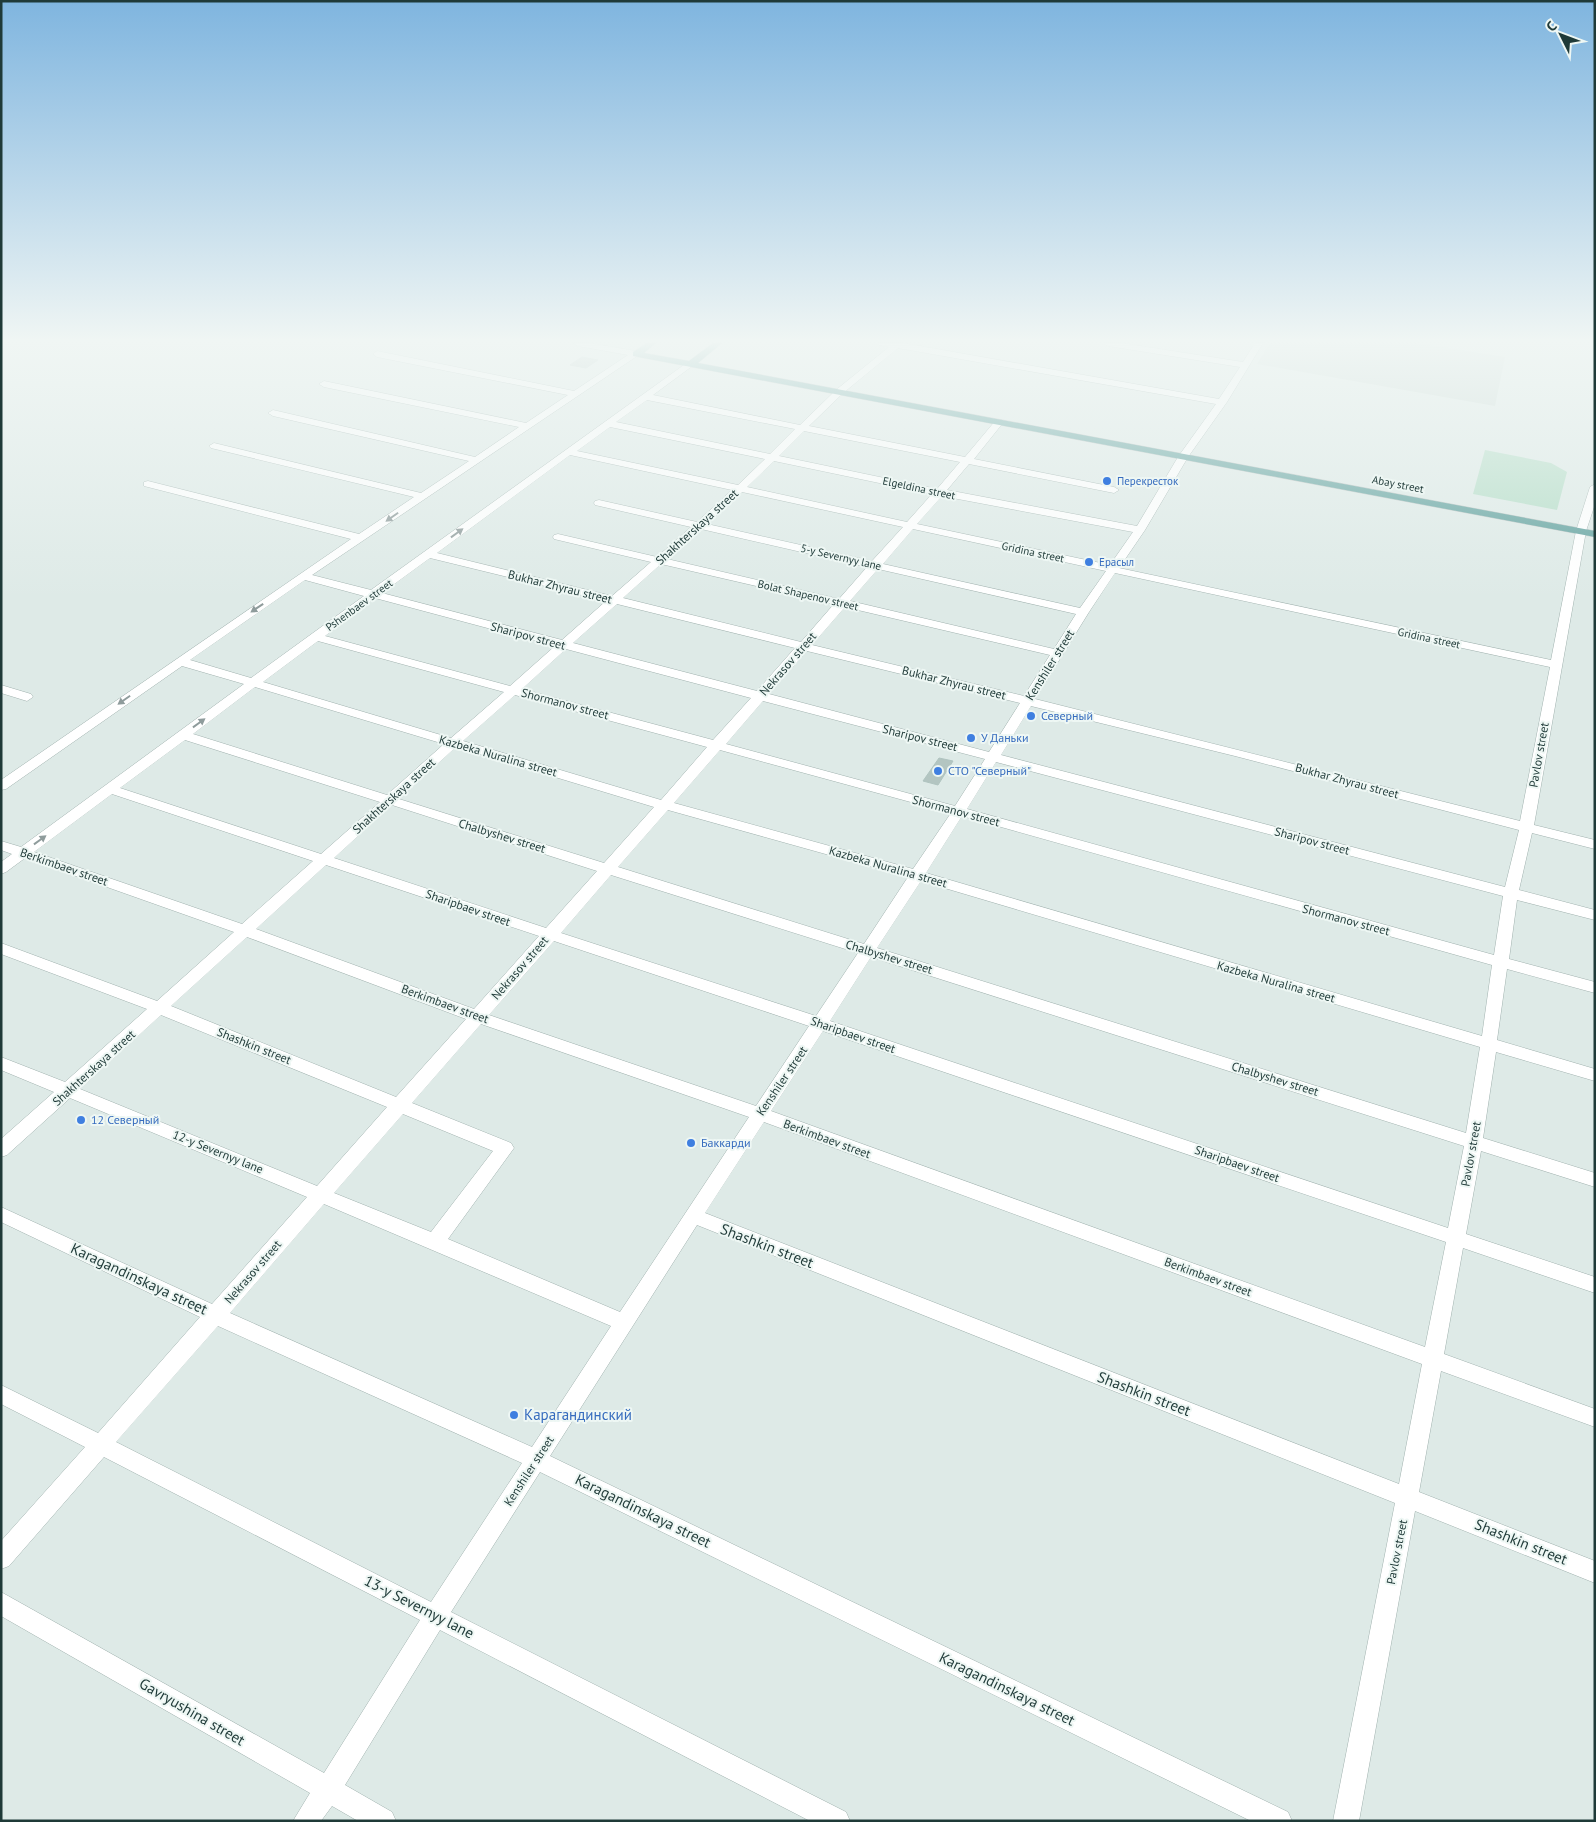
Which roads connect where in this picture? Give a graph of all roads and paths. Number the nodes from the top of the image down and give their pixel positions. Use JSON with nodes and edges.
{"nodes":[{"id":1,"x":338,"y":428,"type":"edge"},
{"id":2,"x":523,"y":428,"type":"edge"},
{"id":3,"x":604,"y":428,"type":"edge"},
{"id":4,"x":630,"y":428,"type":"edge"},
{"id":5,"x":798,"y":428,"type":"edge"},
{"id":6,"x":994,"y":428,"type":"edge"},
{"id":7,"x":1031,"y":428,"type":"edge"},
{"id":8,"x":1204,"y":428,"type":"edge"},
{"id":9,"x":803,"y":429,"type":"junction"},
{"id":10,"x":214,"y":446,"type":"dead end"},
{"id":11,"x":569,"y":452,"type":"junction"},
{"id":12,"x":773,"y":457,"type":"junction"},
{"id":13,"x":1183,"y":457,"type":"junction"},
{"id":14,"x":477,"y":460,"type":"junction"},
{"id":15,"x":966,"y":462,"type":"junction"},
{"id":16,"x":148,"y":484,"type":"dead end"},
{"id":17,"x":1595,"y":487,"type":"edge"},
{"id":18,"x":740,"y":489,"type":"junction"},
{"id":19,"x":1114,"y":490,"type":"dead end"},
{"id":20,"x":939,"y":492,"type":"junction"},
{"id":21,"x":422,"y":496,"type":"junction"},
{"id":22,"x":599,"y":503,"type":"dead end"},
{"id":23,"x":698,"y":525,"type":"junction"},
{"id":24,"x":910,"y":526,"type":"junction"},
{"id":25,"x":1140,"y":530,"type":"junction"},
{"id":26,"x":1588,"y":532,"type":"edge"},
{"id":27,"x":558,"y":537,"type":"dead end"},
{"id":28,"x":361,"y":538,"type":"junction"},
{"id":29,"x":428,"y":554,"type":"junction"},
{"id":30,"x":660,"y":560,"type":"junction"},
{"id":31,"x":875,"y":565,"type":"junction"},
{"id":32,"x":1113,"y":569,"type":"junction"},
{"id":33,"x":303,"y":576,"type":"junction"},
{"id":34,"x":372,"y":595,"type":"junction"},
{"id":35,"x":613,"y":600,"type":"junction"},
{"id":36,"x":842,"y":603,"type":"junction"},
{"id":37,"x":1083,"y":612,"type":"junction"},
{"id":38,"x":316,"y":637,"type":"junction"},
{"id":39,"x":563,"y":645,"type":"junction"},
{"id":40,"x":803,"y":647,"type":"junction"},
{"id":41,"x":1058,"y":653,"type":"junction"},
{"id":42,"x":180,"y":660,"type":"junction"},
{"id":43,"x":1555,"y":665,"type":"junction"},
{"id":44,"x":252,"y":684,"type":"junction"},
{"id":45,"x":1,"y":690,"type":"edge"},
{"id":46,"x":513,"y":690,"type":"junction"},
{"id":47,"x":27,"y":697,"type":"dead end"},
{"id":48,"x":759,"y":697,"type":"junction"},
{"id":49,"x":1027,"y":701,"type":"junction"},
{"id":50,"x":183,"y":735,"type":"junction"},
{"id":51,"x":453,"y":743,"type":"junction"},
{"id":52,"x":716,"y":746,"type":"junction"},
{"id":53,"x":992,"y":757,"type":"junction"},
{"id":54,"x":1,"y":786,"type":"edge"},
{"id":55,"x":110,"y":789,"type":"junction"},
{"id":56,"x":390,"y":801,"type":"junction"},
{"id":57,"x":664,"y":805,"type":"junction"},
{"id":58,"x":959,"y":811,"type":"junction"},
{"id":59,"x":1526,"y":828,"type":"junction"},
{"id":60,"x":1,"y":845,"type":"edge"},
{"id":61,"x":1595,"y":845,"type":"edge"},
{"id":62,"x":23,"y":853,"type":"junction"},
{"id":63,"x":325,"y":860,"type":"junction"},
{"id":64,"x":1,"y":869,"type":"edge"},
{"id":65,"x":608,"y":869,"type":"junction"},
{"id":66,"x":918,"y":875,"type":"junction"},
{"id":67,"x":1511,"y":893,"type":"junction"},
{"id":68,"x":1595,"y":915,"type":"edge"},
{"id":69,"x":244,"y":930,"type":"junction"},
{"id":70,"x":550,"y":935,"type":"junction"},
{"id":71,"x":1,"y":948,"type":"edge"},
{"id":72,"x":868,"y":951,"type":"junction"},
{"id":73,"x":1500,"y":962,"type":"junction"},
{"id":74,"x":1595,"y":988,"type":"edge"},
{"id":75,"x":160,"y":1008,"type":"junction"},
{"id":76,"x":478,"y":1017,"type":"junction"},
{"id":77,"x":820,"y":1024,"type":"junction"},
{"id":78,"x":1490,"y":1043,"type":"junction"},
{"id":79,"x":1,"y":1063,"type":"edge"},
{"id":80,"x":1595,"y":1075,"type":"edge"},
{"id":81,"x":69,"y":1091,"type":"junction"},
{"id":82,"x":400,"y":1104,"type":"junction"},
{"id":83,"x":760,"y":1114,"type":"junction"},
{"id":84,"x":1474,"y":1141,"type":"junction"},
{"id":85,"x":1,"y":1150,"type":"edge"},
{"id":86,"x":1595,"y":1180,"type":"edge"},
{"id":87,"x":321,"y":1195,"type":"junction"},
{"id":88,"x":1,"y":1214,"type":"edge"},
{"id":89,"x":693,"y":1216,"type":"junction"},
{"id":90,"x":1455,"y":1238,"type":"junction"},
{"id":91,"x":435,"y":1242,"type":"junction"},
{"id":92,"x":1595,"y":1285,"type":"edge"},
{"id":93,"x":215,"y":1316,"type":"junction"},
{"id":94,"x":624,"y":1323,"type":"junction"},
{"id":95,"x":1434,"y":1359,"type":"junction"},
{"id":96,"x":1,"y":1394,"type":"edge"},
{"id":97,"x":1595,"y":1418,"type":"edge"},
{"id":98,"x":101,"y":1445,"type":"junction"},
{"id":99,"x":536,"y":1460,"type":"junction"},
{"id":100,"x":1407,"y":1498,"type":"junction"},
{"id":101,"x":1,"y":1558,"type":"edge"},
{"id":102,"x":1595,"y":1572,"type":"edge"},
{"id":103,"x":1,"y":1603,"type":"edge"},
{"id":104,"x":436,"y":1615,"type":"junction"},
{"id":105,"x":328,"y":1789,"type":"junction"},
{"id":106,"x":306,"y":1821,"type":"edge"},
{"id":107,"x":383,"y":1821,"type":"edge"},
{"id":108,"x":837,"y":1821,"type":"edge"},
{"id":109,"x":1279,"y":1821,"type":"edge"},
{"id":110,"x":1346,"y":1821,"type":"edge"}],
"edges":[{"from":1,"to":14,"type":"street"},
{"from":2,"to":14,"type":"street"},
{"from":3,"to":11,"type":"street","name":"Pshenbaev street"},
{"from":4,"to":12,"type":"street","name":"Elgeldina street"},
{"from":5,"to":9,"type":"street"},
{"from":6,"to":15,"type":"street","name":"Nekrasov street"},
{"from":7,"to":13,"type":"main road","name":"Abay street"},
{"from":8,"to":13,"type":"street","name":"Kenshiler street"},
{"from":9,"to":12,"type":"street","name":"Shakhterskaya street"},
{"from":9,"to":15,"type":"street"},
{"from":10,"to":21,"type":"street"},
{"from":11,"to":18,"type":"street","name":"Gridina street"},
{"from":29,"to":11,"type":"street","name":"Pshenbaev street","one_way":true},
{"from":12,"to":18,"type":"street","name":"Shakhterskaya street"},
{"from":12,"to":20,"type":"street","name":"Elgeldina street"},
{"from":13,"to":25,"type":"street","name":"Kenshiler street"},
{"from":13,"to":26,"type":"main road","name":"Abay street"},
{"from":14,"to":21,"type":"street"},
{"from":15,"to":19,"type":"street"},
{"from":15,"to":20,"type":"street","name":"Nekrasov street"},
{"from":16,"to":28,"type":"street"},
{"from":17,"to":26,"type":"street","name":"Pavlov street"},
{"from":18,"to":23,"type":"street","name":"Shakhterskaya street"},
{"from":18,"to":24,"type":"street","name":"Gridina street"},
{"from":20,"to":24,"type":"street","name":"Nekrasov street"},
{"from":20,"to":25,"type":"street","name":"Elgeldina street"},
{"from":21,"to":28,"type":"street","one_way":true},
{"from":22,"to":23,"type":"street","name":"5-y Severnyy lane"},
{"from":23,"to":30,"type":"street","name":"Shakhterskaya street"},
{"from":23,"to":31,"type":"street","name":"5-y Severnyy lane"},
{"from":24,"to":31,"type":"street","name":"Nekrasov street"},
{"from":24,"to":32,"type":"street","name":"Gridina street"},
{"from":25,"to":32,"type":"street","name":"Kenshiler street"},
{"from":26,"to":43,"type":"street","name":"Pavlov street"},
{"from":27,"to":30,"type":"street","name":"Bolat Shapenov street"},
{"from":28,"to":33,"type":"street"},
{"from":29,"to":34,"type":"street","name":"Pshenbaev street"},
{"from":29,"to":35,"type":"street","name":"Bukhar Zhyrau street"},
{"from":30,"to":35,"type":"street","name":"Shakhterskaya street"},
{"from":30,"to":36,"type":"street","name":"Bolat Shapenov street"},
{"from":31,"to":36,"type":"street","name":"Nekrasov street"},
{"from":31,"to":37,"type":"street","name":"5-y Severnyy lane"},
{"from":32,"to":37,"type":"street","name":"Kenshiler street"},
{"from":32,"to":43,"type":"street","name":"Gridina street"},
{"from":33,"to":34,"type":"street","name":"Sharipov street"},
{"from":33,"to":42,"type":"street","one_way":true},
{"from":34,"to":38,"type":"street","name":"Pshenbaev street"},
{"from":34,"to":39,"type":"street","name":"Sharipov street"},
{"from":35,"to":39,"type":"street","name":"Shakhterskaya street"},
{"from":35,"to":40,"type":"street","name":"Bukhar Zhyrau street"},
{"from":36,"to":40,"type":"street","name":"Nekrasov street"},
{"from":36,"to":41,"type":"street","name":"Bolat Shapenov street"},
{"from":37,"to":41,"type":"street","name":"Kenshiler street"},
{"from":38,"to":44,"type":"street","name":"Pshenbaev street"},
{"from":38,"to":46,"type":"street","name":"Shormanov street"},
{"from":39,"to":46,"type":"street","name":"Shakhterskaya street"},
{"from":39,"to":48,"type":"street","name":"Sharipov street"},
{"from":40,"to":48,"type":"street","name":"Nekrasov street"},
{"from":40,"to":49,"type":"street","name":"Bukhar Zhyrau street"},
{"from":41,"to":49,"type":"street","name":"Kenshiler street"},
{"from":42,"to":44,"type":"street","name":"Kazbeka Nuralina street"},
{"from":42,"to":54,"type":"street","one_way":true},
{"from":43,"to":59,"type":"street","name":"Pavlov street"},
{"from":50,"to":44,"type":"street","name":"Pshenbaev street","one_way":true},
{"from":44,"to":51,"type":"street","name":"Kazbeka Nuralina street"},
{"from":45,"to":47,"type":"street"},
{"from":46,"to":51,"type":"street","name":"Shakhterskaya street"},
{"from":46,"to":52,"type":"street","name":"Shormanov street"},
{"from":48,"to":52,"type":"street","name":"Nekrasov street"},
{"from":48,"to":53,"type":"street","name":"Sharipov street"},
{"from":49,"to":53,"type":"street","name":"Kenshiler street"},
{"from":49,"to":59,"type":"street","name":"Bukhar Zhyrau street"},
{"from":50,"to":55,"type":"street","name":"Pshenbaev street"},
{"from":50,"to":56,"type":"street","name":"Chalbyshev street"},
{"from":51,"to":56,"type":"street","name":"Shakhterskaya street"},
{"from":51,"to":57,"type":"street","name":"Kazbeka Nuralina street"},
{"from":52,"to":57,"type":"street","name":"Nekrasov street"},
{"from":52,"to":58,"type":"street","name":"Shormanov street"},
{"from":53,"to":58,"type":"street","name":"Kenshiler street"},
{"from":53,"to":67,"type":"street","name":"Sharipov street"},
{"from":62,"to":55,"type":"street","name":"Pshenbaev street","one_way":true},
{"from":55,"to":63,"type":"street","name":"Sharipbaev street"},
{"from":56,"to":63,"type":"street","name":"Shakhterskaya street"},
{"from":56,"to":65,"type":"street","name":"Chalbyshev street"},
{"from":57,"to":65,"type":"street","name":"Nekrasov street"},
{"from":57,"to":66,"type":"street","name":"Kazbeka Nuralina street"},
{"from":58,"to":66,"type":"street","name":"Kenshiler street"},
{"from":58,"to":73,"type":"street","name":"Shormanov street"},
{"from":59,"to":61,"type":"street","name":"Bukhar Zhyrau street"},
{"from":59,"to":67,"type":"street","name":"Pavlov street"},
{"from":60,"to":62,"type":"street","name":"Berkimbaev street"},
{"from":62,"to":64,"type":"street","name":"Pshenbaev street"},
{"from":62,"to":69,"type":"street","name":"Berkimbaev street"},
{"from":63,"to":69,"type":"street","name":"Shakhterskaya street"},
{"from":63,"to":70,"type":"street","name":"Sharipbaev street"},
{"from":65,"to":70,"type":"street","name":"Nekrasov street"},
{"from":65,"to":72,"type":"street","name":"Chalbyshev street"},
{"from":66,"to":72,"type":"street","name":"Kenshiler street"},
{"from":66,"to":78,"type":"street","name":"Kazbeka Nuralina street"},
{"from":67,"to":68,"type":"street","name":"Sharipov street"},
{"from":67,"to":73,"type":"street","name":"Pavlov street"},
{"from":69,"to":75,"type":"street","name":"Shakhterskaya street"},
{"from":69,"to":76,"type":"street","name":"Berkimbaev street"},
{"from":70,"to":76,"type":"street","name":"Nekrasov street"},
{"from":70,"to":77,"type":"street","name":"Sharipbaev street"},
{"from":71,"to":75,"type":"street","name":"Shashkin street"},
{"from":72,"to":77,"type":"street","name":"Kenshiler street"},
{"from":72,"to":84,"type":"street","name":"Chalbyshev street"},
{"from":73,"to":74,"type":"street","name":"Shormanov street"},
{"from":73,"to":78,"type":"street","name":"Pavlov street"},
{"from":75,"to":81,"type":"street","name":"Shakhterskaya street"},
{"from":75,"to":82,"type":"street","name":"Shashkin street"},
{"from":76,"to":82,"type":"street","name":"Nekrasov street"},
{"from":76,"to":83,"type":"street","name":"Berkimbaev street"},
{"from":77,"to":83,"type":"street","name":"Kenshiler street"},
{"from":77,"to":90,"type":"street","name":"Sharipbaev street"},
{"from":78,"to":80,"type":"street","name":"Kazbeka Nuralina street"},
{"from":78,"to":84,"type":"street","name":"Pavlov street"},
{"from":79,"to":81,"type":"street","name":"12-y Severnyy lane"},
{"from":81,"to":85,"type":"street","name":"Shakhterskaya street"},
{"from":81,"to":87,"type":"street","name":"12-y Severnyy lane"},
{"from":82,"to":87,"type":"street","name":"Nekrasov street"},
{"from":82,"to":91,"type":"street","name":"Shashkin street"},
{"from":83,"to":89,"type":"street","name":"Kenshiler street"},
{"from":83,"to":95,"type":"street","name":"Berkimbaev street"},
{"from":84,"to":86,"type":"street","name":"Chalbyshev street"},
{"from":84,"to":90,"type":"street","name":"Pavlov street"},
{"from":87,"to":91,"type":"street","name":"12-y Severnyy lane"},
{"from":87,"to":93,"type":"street","name":"Nekrasov street"},
{"from":88,"to":93,"type":"street","name":"Karagandinskaya street"},
{"from":89,"to":94,"type":"street","name":"Kenshiler street"},
{"from":89,"to":100,"type":"street","name":"Shashkin street"},
{"from":90,"to":92,"type":"street","name":"Sharipbaev street"},
{"from":90,"to":95,"type":"street","name":"Pavlov street"},
{"from":91,"to":94,"type":"street","name":"12-y Severnyy lane"},
{"from":93,"to":98,"type":"street","name":"Nekrasov street"},
{"from":93,"to":99,"type":"street","name":"Karagandinskaya street"},
{"from":94,"to":99,"type":"street","name":"Kenshiler street"},
{"from":95,"to":97,"type":"street","name":"Berkimbaev street"},
{"from":95,"to":100,"type":"street","name":"Pavlov street"},
{"from":96,"to":98,"type":"street","name":"13-y Severnyy lane"},
{"from":98,"to":101,"type":"street","name":"Nekrasov street"},
{"from":98,"to":104,"type":"street","name":"13-y Severnyy lane"},
{"from":99,"to":104,"type":"street","name":"Kenshiler street"},
{"from":99,"to":109,"type":"street","name":"Karagandinskaya street"},
{"from":100,"to":102,"type":"street","name":"Shashkin street"},
{"from":100,"to":110,"type":"street","name":"Pavlov street"},
{"from":103,"to":105,"type":"street","name":"Gavryushina street"},
{"from":104,"to":105,"type":"street","name":"Kenshiler street"},
{"from":104,"to":108,"type":"street","name":"13-y Severnyy lane"},
{"from":105,"to":106,"type":"street","name":"Kenshiler street"},
{"from":105,"to":107,"type":"street","name":"Gavryushina street"}]}
